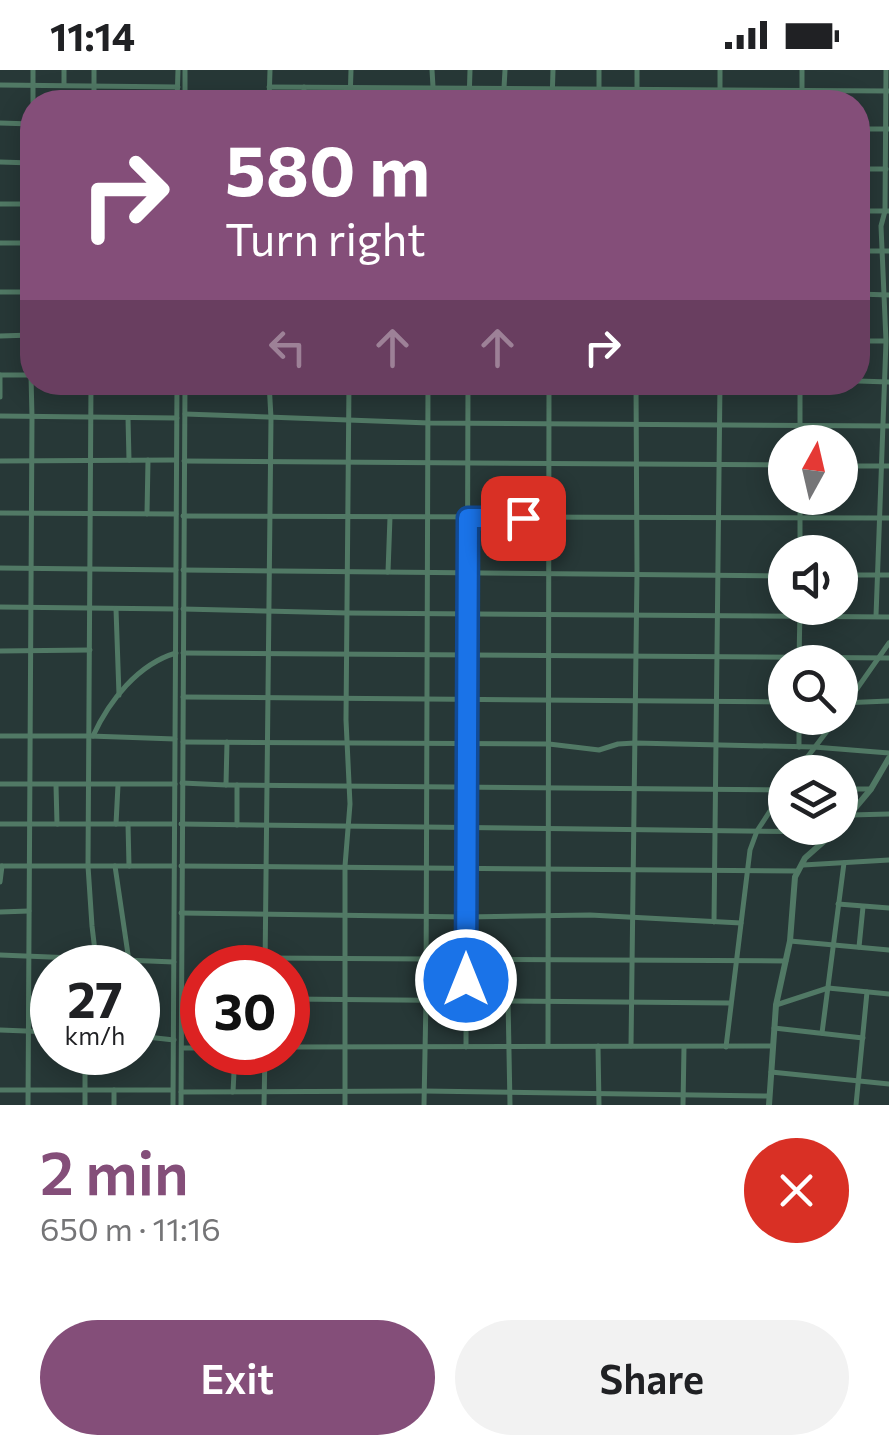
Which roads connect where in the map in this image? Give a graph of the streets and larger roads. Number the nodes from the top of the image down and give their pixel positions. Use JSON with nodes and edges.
{"nodes":[{"id":1,"x":33,"y":70,"type":"edge"},
{"id":2,"x":64,"y":70,"type":"edge"},
{"id":3,"x":94,"y":70,"type":"edge"},
{"id":4,"x":182,"y":70,"type":"edge"},
{"id":5,"x":270,"y":70,"type":"edge"},
{"id":6,"x":350,"y":70,"type":"edge"},
{"id":7,"x":432,"y":70,"type":"edge"},
{"id":8,"x":470,"y":70,"type":"edge"},
{"id":9,"x":505,"y":70,"type":"edge"},
{"id":10,"x":552,"y":70,"type":"edge"},
{"id":11,"x":600,"y":70,"type":"edge"},
{"id":12,"x":637,"y":70,"type":"edge"},
{"id":13,"x":720,"y":70,"type":"edge"},
{"id":14,"x":886,"y":70,"type":"edge"},
{"id":15,"x":0,"y":85,"type":"edge"},
{"id":16,"x":33,"y":85,"type":"junction"},
{"id":17,"x":64,"y":85,"type":"junction"},
{"id":18,"x":94,"y":85,"type":"junction"},
{"id":19,"x":178,"y":87,"type":"junction"},
{"id":20,"x":269,"y":87,"type":"joint"},
{"id":21,"x":304,"y":87,"type":"joint"},
{"id":22,"x":350,"y":87,"type":"junction"},
{"id":23,"x":432,"y":88,"type":"junction"},
{"id":24,"x":470,"y":88,"type":"junction"},
{"id":25,"x":504,"y":88,"type":"junction"},
{"id":26,"x":552,"y":88,"type":"junction"},
{"id":27,"x":599,"y":88,"type":"junction"},
{"id":28,"x":637,"y":89,"type":"junction"},
{"id":29,"x":33,"y":90,"type":"edge"},
{"id":30,"x":94,"y":90,"type":"edge"},
{"id":31,"x":179,"y":90,"type":"edge"},
{"id":32,"x":720,"y":90,"type":"joint"},
{"id":33,"x":887,"y":92,"type":"edge"},
{"id":34,"x":887,"y":130,"type":"edge"},
{"id":35,"x":888,"y":169,"type":"edge"},
{"id":36,"x":887,"y":211,"type":"edge"},
{"id":37,"x":886,"y":251,"type":"edge"},
{"id":38,"x":887,"y":294,"type":"edge"},
{"id":39,"x":887,"y":341,"type":"edge"},
{"id":40,"x":0,"y":375,"type":"edge"},
{"id":41,"x":887,"y":382,"type":"edge"},
{"id":42,"x":32,"y":395,"type":"edge"},
{"id":43,"x":91,"y":395,"type":"edge"},
{"id":44,"x":180,"y":395,"type":"edge"},
{"id":45,"x":183,"y":395,"type":"edge"},
{"id":46,"x":269,"y":395,"type":"edge"},
{"id":47,"x":349,"y":395,"type":"edge"},
{"id":48,"x":428,"y":395,"type":"edge"},
{"id":49,"x":468,"y":395,"type":"edge"},
{"id":50,"x":550,"y":395,"type":"edge"},
{"id":51,"x":636,"y":395,"type":"edge"},
{"id":52,"x":720,"y":395,"type":"edge"},
{"id":53,"x":800,"y":395,"type":"edge"},
{"id":54,"x":0,"y":396,"type":"edge"},
{"id":55,"x":185,"y":414,"type":"junction"},
{"id":56,"x":0,"y":416,"type":"edge"},
{"id":57,"x":32,"y":417,"type":"junction"},
{"id":58,"x":91,"y":418,"type":"junction"},
{"id":59,"x":128,"y":418,"type":"junction"},
{"id":60,"x":177,"y":418,"type":"junction"},
{"id":61,"x":270,"y":418,"type":"junction"},
{"id":62,"x":348,"y":420,"type":"junction"},
{"id":63,"x":429,"y":423,"type":"junction"},
{"id":64,"x":468,"y":423,"type":"junction"},
{"id":65,"x":550,"y":424,"type":"junction"},
{"id":66,"x":636,"y":424,"type":"junction"},
{"id":67,"x":719,"y":424,"type":"junction"},
{"id":68,"x":800,"y":425,"type":"joint"},
{"id":69,"x":858,"y":426,"type":"edge"},
{"id":70,"x":886,"y":426,"type":"edge"},
{"id":71,"x":128,"y":460,"type":"junction"},
{"id":72,"x":148,"y":460,"type":"junction"},
{"id":73,"x":180,"y":460,"type":"junction"},
{"id":74,"x":0,"y":461,"type":"edge"},
{"id":75,"x":32,"y":461,"type":"junction"},
{"id":76,"x":91,"y":461,"type":"junction"},
{"id":77,"x":270,"y":462,"type":"junction"},
{"id":78,"x":348,"y":463,"type":"junction"},
{"id":79,"x":429,"y":464,"type":"junction"},
{"id":80,"x":468,"y":464,"type":"junction"},
{"id":81,"x":550,"y":464,"type":"junction"},
{"id":82,"x":636,"y":464,"type":"junction"},
{"id":83,"x":718,"y":466,"type":"junction"},
{"id":84,"x":768,"y":466,"type":"edge"},
{"id":85,"x":858,"y":466,"type":"edge"},
{"id":86,"x":885,"y":466,"type":"edge"},
{"id":87,"x":0,"y":513,"type":"edge"},
{"id":88,"x":32,"y":513,"type":"junction"},
{"id":89,"x":91,"y":514,"type":"junction"},
{"id":90,"x":147,"y":514,"type":"junction"},
{"id":91,"x":180,"y":515,"type":"junction"},
{"id":92,"x":800,"y":515,"type":"edge"},
{"id":93,"x":270,"y":516,"type":"junction"},
{"id":94,"x":348,"y":517,"type":"junction"},
{"id":95,"x":390,"y":517,"type":"junction"},
{"id":96,"x":428,"y":518,"type":"junction"},
{"id":97,"x":468,"y":518,"type":"junction"},
{"id":98,"x":880,"y":518,"type":"junction"},
{"id":99,"x":889,"y":518,"type":"edge"},
{"id":100,"x":550,"y":519,"type":"junction"},
{"id":101,"x":636,"y":519,"type":"junction"},
{"id":102,"x":718,"y":519,"type":"junction"},
{"id":103,"x":800,"y":520,"type":"junction"},
{"id":104,"x":800,"y":535,"type":"edge"},
{"id":105,"x":0,"y":568,"type":"edge"},
{"id":106,"x":32,"y":568,"type":"junction"},
{"id":107,"x":91,"y":568,"type":"junction"},
{"id":108,"x":179,"y":570,"type":"junction"},
{"id":109,"x":269,"y":571,"type":"junction"},
{"id":110,"x":348,"y":572,"type":"junction"},
{"id":111,"x":388,"y":572,"type":"junction"},
{"id":112,"x":428,"y":572,"type":"junction"},
{"id":113,"x":467,"y":572,"type":"junction"},
{"id":114,"x":550,"y":572,"type":"junction"},
{"id":115,"x":637,"y":574,"type":"junction"},
{"id":116,"x":718,"y":574,"type":"junction"},
{"id":117,"x":768,"y":575,"type":"edge"},
{"id":118,"x":879,"y":575,"type":"junction"},
{"id":119,"x":889,"y":575,"type":"edge"},
{"id":120,"x":858,"y":576,"type":"edge"},
{"id":121,"x":0,"y":607,"type":"edge"},
{"id":122,"x":31,"y":608,"type":"junction"},
{"id":123,"x":90,"y":608,"type":"junction"},
{"id":124,"x":116,"y":608,"type":"junction"},
{"id":125,"x":179,"y":608,"type":"junction"},
{"id":126,"x":268,"y":611,"type":"junction"},
{"id":127,"x":768,"y":612,"type":"edge"},
{"id":128,"x":348,"y":613,"type":"junction"},
{"id":129,"x":428,"y":613,"type":"junction"},
{"id":130,"x":467,"y":614,"type":"junction"},
{"id":131,"x":550,"y":614,"type":"junction"},
{"id":132,"x":717,"y":614,"type":"junction"},
{"id":133,"x":636,"y":615,"type":"junction"},
{"id":134,"x":858,"y":616,"type":"edge"},
{"id":135,"x":876,"y":617,"type":"junction"},
{"id":136,"x":889,"y":617,"type":"edge"},
{"id":137,"x":889,"y":642,"type":"edge"},
{"id":138,"x":31,"y":650,"type":"junction"},
{"id":139,"x":90,"y":650,"type":"junction"},
{"id":140,"x":0,"y":651,"type":"edge"},
{"id":141,"x":180,"y":653,"type":"junction"},
{"id":142,"x":267,"y":654,"type":"junction"},
{"id":143,"x":348,"y":655,"type":"junction"},
{"id":144,"x":427,"y":655,"type":"junction"},
{"id":145,"x":466,"y":656,"type":"junction"},
{"id":146,"x":550,"y":657,"type":"junction"},
{"id":147,"x":635,"y":657,"type":"junction"},
{"id":148,"x":717,"y":657,"type":"junction"},
{"id":149,"x":879,"y":658,"type":"junction"},
{"id":150,"x":889,"y":658,"type":"edge"},
{"id":151,"x":768,"y":659,"type":"edge"},
{"id":152,"x":858,"y":659,"type":"edge"},
{"id":153,"x":858,"y":685,"type":"edge"},
{"id":154,"x":119,"y":696,"type":"junction"},
{"id":155,"x":183,"y":697,"type":"junction"},
{"id":156,"x":346,"y":697,"type":"junction"},
{"id":157,"x":266,"y":698,"type":"junction"},
{"id":158,"x":426,"y":698,"type":"junction"},
{"id":159,"x":466,"y":699,"type":"junction"},
{"id":160,"x":549,"y":699,"type":"junction"},
{"id":161,"x":635,"y":700,"type":"junction"},
{"id":162,"x":717,"y":701,"type":"junction"},
{"id":163,"x":768,"y":702,"type":"edge"},
{"id":164,"x":889,"y":702,"type":"edge"},
{"id":165,"x":858,"y":703,"type":"edge"},
{"id":166,"x":799,"y":735,"type":"edge"},
{"id":167,"x":823,"y":735,"type":"edge"},
{"id":168,"x":0,"y":736,"type":"edge"},
{"id":169,"x":30,"y":736,"type":"junction"},
{"id":170,"x":92,"y":736,"type":"junction"},
{"id":171,"x":179,"y":740,"type":"junction"},
{"id":172,"x":227,"y":742,"type":"junction"},
{"id":173,"x":267,"y":742,"type":"junction"},
{"id":174,"x":347,"y":742,"type":"junction"},
{"id":175,"x":427,"y":743,"type":"junction"},
{"id":176,"x":466,"y":744,"type":"junction"},
{"id":177,"x":549,"y":744,"type":"junction"},
{"id":178,"x":635,"y":744,"type":"junction"},
{"id":179,"x":716,"y":746,"type":"junction"},
{"id":180,"x":799,"y":747,"type":"junction"},
{"id":181,"x":814,"y":748,"type":"junction"},
{"id":182,"x":809,"y":755,"type":"edge"},
{"id":183,"x":889,"y":755,"type":"edge"},
{"id":184,"x":0,"y":784,"type":"edge"},
{"id":185,"x":30,"y":784,"type":"junction"},
{"id":186,"x":178,"y":784,"type":"junction"},
{"id":187,"x":56,"y":785,"type":"junction"},
{"id":188,"x":90,"y":785,"type":"junction"},
{"id":189,"x":118,"y":785,"type":"junction"},
{"id":190,"x":226,"y":785,"type":"junction"},
{"id":191,"x":236,"y":785,"type":"junction"},
{"id":192,"x":268,"y":786,"type":"junction"},
{"id":193,"x":350,"y":787,"type":"junction"},
{"id":194,"x":427,"y":787,"type":"junction"},
{"id":195,"x":549,"y":787,"type":"junction"},
{"id":196,"x":466,"y":788,"type":"junction"},
{"id":197,"x":634,"y":788,"type":"junction"},
{"id":198,"x":716,"y":788,"type":"junction"},
{"id":199,"x":768,"y":789,"type":"edge"},
{"id":200,"x":858,"y":789,"type":"edge"},
{"id":201,"x":870,"y":789,"type":"junction"},
{"id":202,"x":858,"y":805,"type":"edge"},
{"id":203,"x":768,"y":814,"type":"edge"},
{"id":204,"x":889,"y":814,"type":"edge"},
{"id":205,"x":858,"y":815,"type":"edge"},
{"id":206,"x":0,"y":824,"type":"edge"},
{"id":207,"x":29,"y":824,"type":"junction"},
{"id":208,"x":57,"y":824,"type":"junction"},
{"id":209,"x":90,"y":824,"type":"junction"},
{"id":210,"x":116,"y":824,"type":"junction"},
{"id":211,"x":128,"y":824,"type":"junction"},
{"id":212,"x":177,"y":824,"type":"junction"},
{"id":213,"x":237,"y":825,"type":"junction"},
{"id":214,"x":267,"y":825,"type":"junction"},
{"id":215,"x":348,"y":825,"type":"junction"},
{"id":216,"x":426,"y":827,"type":"junction"},
{"id":217,"x":465,"y":827,"type":"junction"},
{"id":218,"x":548,"y":828,"type":"junction"},
{"id":219,"x":633,"y":829,"type":"junction"},
{"id":220,"x":716,"y":830,"type":"junction"},
{"id":221,"x":757,"y":831,"type":"junction"},
{"id":222,"x":768,"y":831,"type":"edge"},
{"id":223,"x":822,"y":845,"type":"edge"},
{"id":224,"x":889,"y":860,"type":"edge"},
{"id":225,"x":844,"y":863,"type":"junction"},
{"id":226,"x":1,"y":866,"type":"edge"},
{"id":227,"x":29,"y":866,"type":"junction"},
{"id":228,"x":88,"y":866,"type":"junction"},
{"id":229,"x":115,"y":866,"type":"junction"},
{"id":230,"x":129,"y":866,"type":"junction"},
{"id":231,"x":178,"y":866,"type":"junction"},
{"id":232,"x":267,"y":866,"type":"junction"},
{"id":233,"x":346,"y":866,"type":"junction"},
{"id":234,"x":425,"y":868,"type":"junction"},
{"id":235,"x":466,"y":868,"type":"junction"},
{"id":236,"x":798,"y":868,"type":"junction"},
{"id":237,"x":548,"y":869,"type":"junction"},
{"id":238,"x":634,"y":869,"type":"junction"},
{"id":239,"x":715,"y":869,"type":"junction"},
{"id":240,"x":746,"y":871,"type":"junction"},
{"id":241,"x":0,"y":882,"type":"edge"},
{"id":242,"x":838,"y":904,"type":"junction"},
{"id":243,"x":863,"y":906,"type":"junction"},
{"id":244,"x":889,"y":908,"type":"edge"},
{"id":245,"x":0,"y":912,"type":"edge"},
{"id":246,"x":29,"y":912,"type":"junction"},
{"id":247,"x":181,"y":913,"type":"junction"},
{"id":248,"x":266,"y":914,"type":"junction"},
{"id":249,"x":346,"y":915,"type":"junction"},
{"id":250,"x":425,"y":916,"type":"junction"},
{"id":251,"x":466,"y":917,"type":"junction"},
{"id":252,"x":548,"y":917,"type":"junction"},
{"id":253,"x":633,"y":918,"type":"junction"},
{"id":254,"x":714,"y":922,"type":"junction"},
{"id":255,"x":740,"y":924,"type":"junction"},
{"id":256,"x":790,"y":941,"type":"junction"},
{"id":257,"x":833,"y":944,"type":"junction"},
{"id":258,"x":95,"y":945,"type":"edge"},
{"id":259,"x":126,"y":945,"type":"edge"},
{"id":260,"x":181,"y":945,"type":"edge"},
{"id":261,"x":265,"y":945,"type":"edge"},
{"id":262,"x":859,"y":947,"type":"junction"},
{"id":263,"x":889,"y":950,"type":"edge"},
{"id":264,"x":0,"y":955,"type":"edge"},
{"id":265,"x":29,"y":957,"type":"junction"},
{"id":266,"x":310,"y":958,"type":"edge"},
{"id":267,"x":346,"y":958,"type":"junction"},
{"id":268,"x":426,"y":958,"type":"junction"},
{"id":269,"x":466,"y":960,"type":"junction"},
{"id":270,"x":548,"y":960,"type":"junction"},
{"id":271,"x":633,"y":961,"type":"junction"},
{"id":272,"x":786,"y":961,"type":"junction"},
{"id":273,"x":174,"y":962,"type":"junction"},
{"id":274,"x":736,"y":962,"type":"junction"},
{"id":275,"x":160,"y":963,"type":"edge"},
{"id":276,"x":828,"y":988,"type":"junction"},
{"id":277,"x":868,"y":992,"type":"junction"},
{"id":278,"x":889,"y":994,"type":"edge"},
{"id":279,"x":310,"y":999,"type":"edge"},
{"id":280,"x":345,"y":999,"type":"junction"},
{"id":281,"x":426,"y":999,"type":"junction"},
{"id":282,"x":465,"y":1000,"type":"junction"},
{"id":283,"x":508,"y":1000,"type":"junction"},
{"id":284,"x":547,"y":1000,"type":"junction"},
{"id":285,"x":632,"y":1001,"type":"junction"},
{"id":286,"x":730,"y":1002,"type":"junction"},
{"id":287,"x":776,"y":1005,"type":"junction"},
{"id":288,"x":774,"y":1028,"type":"junction"},
{"id":289,"x":0,"y":1030,"type":"edge"},
{"id":290,"x":29,"y":1031,"type":"junction"},
{"id":291,"x":822,"y":1033,"type":"junction"},
{"id":292,"x":160,"y":1038,"type":"edge"},
{"id":293,"x":863,"y":1038,"type":"junction"},
{"id":294,"x":174,"y":1040,"type":"junction"},
{"id":295,"x":508,"y":1046,"type":"junction"},
{"id":296,"x":548,"y":1046,"type":"junction"},
{"id":297,"x":598,"y":1046,"type":"junction"},
{"id":298,"x":631,"y":1046,"type":"junction"},
{"id":299,"x":774,"y":1046,"type":"junction"},
{"id":300,"x":310,"y":1047,"type":"edge"},
{"id":301,"x":345,"y":1047,"type":"junction"},
{"id":302,"x":426,"y":1047,"type":"junction"},
{"id":303,"x":466,"y":1047,"type":"junction"},
{"id":304,"x":684,"y":1047,"type":"junction"},
{"id":305,"x":726,"y":1047,"type":"junction"},
{"id":306,"x":180,"y":1065,"type":"edge"},
{"id":307,"x":772,"y":1072,"type":"junction"},
{"id":308,"x":85,"y":1075,"type":"edge"},
{"id":309,"x":234,"y":1075,"type":"edge"},
{"id":310,"x":264,"y":1075,"type":"edge"},
{"id":311,"x":858,"y":1080,"type":"junction"},
{"id":312,"x":889,"y":1084,"type":"edge"},
{"id":313,"x":0,"y":1090,"type":"edge"},
{"id":314,"x":28,"y":1090,"type":"junction"},
{"id":315,"x":85,"y":1090,"type":"junction"},
{"id":316,"x":114,"y":1090,"type":"junction"},
{"id":317,"x":177,"y":1091,"type":"junction"},
{"id":318,"x":424,"y":1091,"type":"junction"},
{"id":319,"x":233,"y":1092,"type":"junction"},
{"id":320,"x":264,"y":1092,"type":"junction"},
{"id":321,"x":344,"y":1092,"type":"junction"},
{"id":322,"x":510,"y":1093,"type":"junction"},
{"id":323,"x":682,"y":1093,"type":"junction"},
{"id":324,"x":599,"y":1094,"type":"junction"},
{"id":325,"x":769,"y":1100,"type":"edge"},
{"id":326,"x":28,"y":1105,"type":"edge"},
{"id":327,"x":85,"y":1105,"type":"edge"},
{"id":328,"x":114,"y":1105,"type":"edge"},
{"id":329,"x":177,"y":1105,"type":"edge"},
{"id":330,"x":264,"y":1105,"type":"edge"},
{"id":331,"x":345,"y":1105,"type":"edge"},
{"id":332,"x":424,"y":1105,"type":"edge"},
{"id":333,"x":510,"y":1105,"type":"edge"},
{"id":334,"x":599,"y":1105,"type":"edge"},
{"id":335,"x":683,"y":1105,"type":"edge"},
{"id":336,"x":856,"y":1105,"type":"edge"}],
"edges":[{"from":1,"to":16,"type":"street"},
{"from":2,"to":17,"type":"street"},
{"from":3,"to":18,"type":"street"},
{"from":4,"to":19,"type":"street"},
{"from":5,"to":20,"type":"street"},
{"from":6,"to":22,"type":"street"},
{"from":7,"to":23,"type":"street"},
{"from":8,"to":24,"type":"street"},
{"from":9,"to":25,"type":"street"},
{"from":10,"to":26,"type":"street"},
{"from":11,"to":27,"type":"street"},
{"from":12,"to":28,"type":"street"},
{"from":13,"to":32,"type":"street"},
{"from":14,"to":33,"type":"street"},
{"from":15,"to":16,"type":"street"},
{"from":16,"to":17,"type":"street"},
{"from":16,"to":29,"type":"street"},
{"from":17,"to":18,"type":"street"},
{"from":18,"to":19,"type":"street"},
{"from":18,"to":30,"type":"street"},
{"from":19,"to":31,"type":"street"},
{"from":20,"to":21,"type":"street"},
{"from":21,"to":22,"type":"street"},
{"from":22,"to":23,"type":"street"},
{"from":23,"to":24,"type":"street"},
{"from":24,"to":25,"type":"street"},
{"from":25,"to":26,"type":"street"},
{"from":26,"to":27,"type":"street"},
{"from":27,"to":28,"type":"street"},
{"from":28,"to":32,"type":"street"},
{"from":33,"to":34,"type":"street"},
{"from":34,"to":35,"type":"street"},
{"from":35,"to":36,"type":"street"},
{"from":36,"to":37,"type":"street"},
{"from":37,"to":38,"type":"street"},
{"from":38,"to":39,"type":"street"},
{"from":39,"to":41,"type":"street"},
{"from":40,"to":54,"type":"street"},
{"from":41,"to":70,"type":"street"},
{"from":42,"to":57,"type":"street"},
{"from":43,"to":58,"type":"street"},
{"from":44,"to":60,"type":"street"},
{"from":45,"to":55,"type":"street"},
{"from":46,"to":61,"type":"street"},
{"from":47,"to":62,"type":"street"},
{"from":48,"to":63,"type":"street"},
{"from":49,"to":64,"type":"street"},
{"from":50,"to":65,"type":"street"},
{"from":51,"to":66,"type":"street"},
{"from":52,"to":67,"type":"street"},
{"from":53,"to":68,"type":"street"},
{"from":55,"to":61,"type":"street"},
{"from":55,"to":73,"type":"street"},
{"from":56,"to":57,"type":"street"},
{"from":57,"to":58,"type":"street"},
{"from":57,"to":75,"type":"street"},
{"from":58,"to":59,"type":"street"},
{"from":58,"to":76,"type":"street"},
{"from":59,"to":60,"type":"street"},
{"from":59,"to":71,"type":"street"},
{"from":60,"to":73,"type":"street"},
{"from":61,"to":62,"type":"street"},
{"from":61,"to":77,"type":"street"},
{"from":62,"to":63,"type":"street"},
{"from":62,"to":78,"type":"street"},
{"from":63,"to":64,"type":"street"},
{"from":63,"to":79,"type":"street"},
{"from":64,"to":65,"type":"street"},
{"from":64,"to":80,"type":"street"},
{"from":65,"to":66,"type":"street"},
{"from":65,"to":81,"type":"street"},
{"from":66,"to":67,"type":"street"},
{"from":66,"to":82,"type":"street"},
{"from":67,"to":68,"type":"street"},
{"from":67,"to":83,"type":"street"},
{"from":69,"to":70,"type":"street"},
{"from":70,"to":86,"type":"street"},
{"from":71,"to":72,"type":"street"},
{"from":71,"to":76,"type":"street"},
{"from":72,"to":73,"type":"street"},
{"from":72,"to":90,"type":"street"},
{"from":73,"to":77,"type":"street"},
{"from":73,"to":91,"type":"street"},
{"from":74,"to":75,"type":"street"},
{"from":75,"to":76,"type":"street"},
{"from":75,"to":88,"type":"street"},
{"from":76,"to":89,"type":"street"},
{"from":77,"to":78,"type":"street"},
{"from":77,"to":93,"type":"street"},
{"from":78,"to":79,"type":"street"},
{"from":78,"to":94,"type":"street"},
{"from":79,"to":80,"type":"street"},
{"from":79,"to":96,"type":"street"},
{"from":80,"to":81,"type":"street"},
{"from":80,"to":97,"type":"street"},
{"from":81,"to":82,"type":"street"},
{"from":81,"to":100,"type":"street"},
{"from":82,"to":83,"type":"street"},
{"from":82,"to":101,"type":"street"},
{"from":83,"to":84,"type":"street"},
{"from":83,"to":102,"type":"street"},
{"from":85,"to":86,"type":"street"},
{"from":86,"to":98,"type":"street"},
{"from":87,"to":88,"type":"street"},
{"from":88,"to":89,"type":"street"},
{"from":88,"to":106,"type":"street"},
{"from":89,"to":90,"type":"street"},
{"from":89,"to":107,"type":"street"},
{"from":90,"to":91,"type":"street"},
{"from":91,"to":93,"type":"street"},
{"from":91,"to":108,"type":"street"},
{"from":92,"to":103,"type":"street"},
{"from":93,"to":94,"type":"street"},
{"from":93,"to":109,"type":"street"},
{"from":94,"to":95,"type":"street"},
{"from":94,"to":110,"type":"street"},
{"from":95,"to":96,"type":"street"},
{"from":95,"to":111,"type":"street"},
{"from":96,"to":97,"type":"street"},
{"from":96,"to":112,"type":"street"},
{"from":97,"to":100,"type":"street"},
{"from":97,"to":113,"type":"street"},
{"from":98,"to":99,"type":"street"},
{"from":98,"to":103,"type":"street"},
{"from":98,"to":118,"type":"street"},
{"from":100,"to":101,"type":"street"},
{"from":100,"to":114,"type":"street"},
{"from":101,"to":102,"type":"street"},
{"from":101,"to":115,"type":"street"},
{"from":102,"to":103,"type":"street"},
{"from":102,"to":116,"type":"street"},
{"from":103,"to":104,"type":"street"},
{"from":105,"to":106,"type":"street"},
{"from":106,"to":107,"type":"street"},
{"from":106,"to":122,"type":"street"},
{"from":107,"to":108,"type":"street"},
{"from":107,"to":123,"type":"street"},
{"from":108,"to":109,"type":"street"},
{"from":108,"to":125,"type":"street"},
{"from":109,"to":110,"type":"street"},
{"from":109,"to":126,"type":"street"},
{"from":110,"to":111,"type":"street"},
{"from":110,"to":128,"type":"street"},
{"from":111,"to":112,"type":"street"},
{"from":112,"to":113,"type":"street"},
{"from":112,"to":129,"type":"street"},
{"from":113,"to":114,"type":"street"},
{"from":113,"to":130,"type":"street"},
{"from":114,"to":115,"type":"street"},
{"from":114,"to":131,"type":"street"},
{"from":115,"to":116,"type":"street"},
{"from":115,"to":133,"type":"street"},
{"from":116,"to":117,"type":"street"},
{"from":116,"to":132,"type":"street"},
{"from":118,"to":119,"type":"street"},
{"from":118,"to":120,"type":"street"},
{"from":118,"to":135,"type":"street"},
{"from":121,"to":122,"type":"street"},
{"from":122,"to":123,"type":"street"},
{"from":122,"to":138,"type":"street"},
{"from":123,"to":124,"type":"street"},
{"from":123,"to":139,"type":"street"},
{"from":124,"to":125,"type":"street"},
{"from":124,"to":154,"type":"street"},
{"from":125,"to":126,"type":"street"},
{"from":125,"to":141,"type":"street"},
{"from":126,"to":128,"type":"street"},
{"from":126,"to":142,"type":"street"},
{"from":127,"to":132,"type":"street"},
{"from":128,"to":129,"type":"street"},
{"from":128,"to":143,"type":"street"},
{"from":129,"to":130,"type":"street"},
{"from":129,"to":144,"type":"street"},
{"from":130,"to":131,"type":"street"},
{"from":130,"to":145,"type":"street"},
{"from":131,"to":133,"type":"street"},
{"from":131,"to":146,"type":"street"},
{"from":132,"to":133,"type":"street"},
{"from":132,"to":148,"type":"street"},
{"from":133,"to":147,"type":"street"},
{"from":134,"to":135,"type":"street"},
{"from":135,"to":136,"type":"street"},
{"from":137,"to":149,"type":"street"},
{"from":138,"to":139,"type":"street"},
{"from":138,"to":140,"type":"street"},
{"from":138,"to":169,"type":"street"},
{"from":139,"to":170,"type":"street"},
{"from":141,"to":142,"type":"street"},
{"from":141,"to":154,"type":"street"},
{"from":141,"to":155,"type":"street"},
{"from":141,"to":171,"type":"street"},
{"from":142,"to":143,"type":"street"},
{"from":142,"to":157,"type":"street"},
{"from":143,"to":144,"type":"street"},
{"from":143,"to":156,"type":"street"},
{"from":144,"to":145,"type":"street"},
{"from":144,"to":158,"type":"street"},
{"from":145,"to":146,"type":"street"},
{"from":145,"to":159,"type":"street"},
{"from":146,"to":147,"type":"street"},
{"from":146,"to":160,"type":"street"},
{"from":147,"to":148,"type":"street"},
{"from":147,"to":161,"type":"street"},
{"from":148,"to":151,"type":"street"},
{"from":148,"to":162,"type":"street"},
{"from":149,"to":150,"type":"street"},
{"from":149,"to":152,"type":"street"},
{"from":149,"to":153,"type":"street"},
{"from":154,"to":170,"type":"street"},
{"from":155,"to":157,"type":"street"},
{"from":155,"to":171,"type":"street"},
{"from":156,"to":157,"type":"street"},
{"from":156,"to":158,"type":"street"},
{"from":156,"to":174,"type":"street"},
{"from":157,"to":173,"type":"street"},
{"from":158,"to":159,"type":"street"},
{"from":158,"to":175,"type":"street"},
{"from":159,"to":160,"type":"street"},
{"from":159,"to":176,"type":"street"},
{"from":160,"to":161,"type":"street"},
{"from":160,"to":177,"type":"street"},
{"from":161,"to":162,"type":"street"},
{"from":161,"to":178,"type":"street"},
{"from":162,"to":163,"type":"street"},
{"from":162,"to":179,"type":"street"},
{"from":164,"to":165,"type":"street"},
{"from":166,"to":180,"type":"street"},
{"from":167,"to":181,"type":"street"},
{"from":168,"to":169,"type":"street"},
{"from":169,"to":170,"type":"street"},
{"from":169,"to":185,"type":"street"},
{"from":170,"to":171,"type":"street"},
{"from":170,"to":188,"type":"street"},
{"from":171,"to":172,"type":"street"},
{"from":171,"to":186,"type":"street"},
{"from":172,"to":173,"type":"street"},
{"from":172,"to":190,"type":"street"},
{"from":173,"to":174,"type":"street"},
{"from":173,"to":192,"type":"street"},
{"from":174,"to":175,"type":"street"},
{"from":174,"to":193,"type":"street"},
{"from":175,"to":176,"type":"street"},
{"from":175,"to":194,"type":"street"},
{"from":176,"to":177,"type":"street"},
{"from":176,"to":196,"type":"street"},
{"from":177,"to":178,"type":"street"},
{"from":177,"to":195,"type":"street"},
{"from":178,"to":179,"type":"street"},
{"from":178,"to":197,"type":"street"},
{"from":179,"to":180,"type":"street"},
{"from":179,"to":198,"type":"street"},
{"from":180,"to":181,"type":"street"},
{"from":181,"to":182,"type":"street"},
{"from":181,"to":183,"type":"street"},
{"from":183,"to":201,"type":"street"},
{"from":184,"to":185,"type":"street"},
{"from":185,"to":187,"type":"street"},
{"from":185,"to":207,"type":"street"},
{"from":186,"to":189,"type":"street"},
{"from":186,"to":190,"type":"street"},
{"from":186,"to":212,"type":"street"},
{"from":187,"to":188,"type":"street"},
{"from":187,"to":208,"type":"street"},
{"from":188,"to":189,"type":"street"},
{"from":188,"to":209,"type":"street"},
{"from":189,"to":210,"type":"street"},
{"from":190,"to":191,"type":"street"},
{"from":191,"to":192,"type":"street"},
{"from":191,"to":213,"type":"street"},
{"from":192,"to":193,"type":"street"},
{"from":192,"to":214,"type":"street"},
{"from":193,"to":194,"type":"street"},
{"from":193,"to":215,"type":"street"},
{"from":194,"to":196,"type":"street"},
{"from":194,"to":216,"type":"street"},
{"from":195,"to":196,"type":"street"},
{"from":195,"to":197,"type":"street"},
{"from":195,"to":218,"type":"street"},
{"from":196,"to":217,"type":"street"},
{"from":197,"to":198,"type":"street"},
{"from":197,"to":219,"type":"street"},
{"from":198,"to":199,"type":"street"},
{"from":198,"to":220,"type":"street"},
{"from":200,"to":201,"type":"street"},
{"from":201,"to":202,"type":"street"},
{"from":203,"to":221,"type":"street"},
{"from":204,"to":205,"type":"street"},
{"from":206,"to":207,"type":"street"},
{"from":207,"to":208,"type":"street"},
{"from":207,"to":227,"type":"street"},
{"from":208,"to":209,"type":"street"},
{"from":209,"to":210,"type":"street"},
{"from":209,"to":228,"type":"street"},
{"from":210,"to":211,"type":"street"},
{"from":211,"to":212,"type":"street"},
{"from":211,"to":230,"type":"street"},
{"from":212,"to":213,"type":"street"},
{"from":212,"to":231,"type":"street"},
{"from":213,"to":214,"type":"street"},
{"from":214,"to":215,"type":"street"},
{"from":214,"to":232,"type":"street"},
{"from":215,"to":216,"type":"street"},
{"from":215,"to":233,"type":"street"},
{"from":216,"to":217,"type":"street"},
{"from":216,"to":234,"type":"street"},
{"from":217,"to":218,"type":"street"},
{"from":217,"to":235,"type":"street"},
{"from":218,"to":219,"type":"street"},
{"from":218,"to":237,"type":"street"},
{"from":219,"to":220,"type":"street"},
{"from":219,"to":238,"type":"street"},
{"from":220,"to":221,"type":"street"},
{"from":220,"to":239,"type":"street"},
{"from":221,"to":222,"type":"street"},
{"from":221,"to":240,"type":"street"},
{"from":223,"to":236,"type":"street"},
{"from":224,"to":225,"type":"street"},
{"from":225,"to":236,"type":"street"},
{"from":225,"to":242,"type":"street"},
{"from":226,"to":227,"type":"street"},
{"from":226,"to":241,"type":"street"},
{"from":227,"to":228,"type":"street"},
{"from":227,"to":246,"type":"street"},
{"from":228,"to":229,"type":"street"},
{"from":228,"to":258,"type":"street"},
{"from":229,"to":230,"type":"street"},
{"from":229,"to":259,"type":"street"},
{"from":230,"to":231,"type":"street"},
{"from":231,"to":232,"type":"street"},
{"from":231,"to":247,"type":"street"},
{"from":231,"to":273,"type":"street"},
{"from":232,"to":233,"type":"street"},
{"from":232,"to":248,"type":"street"},
{"from":233,"to":234,"type":"street"},
{"from":233,"to":249,"type":"street"},
{"from":234,"to":235,"type":"street"},
{"from":234,"to":250,"type":"street"},
{"from":235,"to":237,"type":"street"},
{"from":235,"to":251,"type":"street"},
{"from":236,"to":240,"type":"street"},
{"from":236,"to":256,"type":"street"},
{"from":237,"to":238,"type":"street"},
{"from":237,"to":252,"type":"street"},
{"from":238,"to":239,"type":"street"},
{"from":238,"to":253,"type":"street"},
{"from":239,"to":240,"type":"street"},
{"from":239,"to":254,"type":"street"},
{"from":240,"to":255,"type":"street"},
{"from":242,"to":243,"type":"street"},
{"from":242,"to":257,"type":"street"},
{"from":243,"to":244,"type":"street"},
{"from":243,"to":262,"type":"street"},
{"from":245,"to":246,"type":"street"},
{"from":246,"to":265,"type":"street"},
{"from":247,"to":248,"type":"street"},
{"from":247,"to":260,"type":"street"},
{"from":248,"to":249,"type":"street"},
{"from":248,"to":261,"type":"street"},
{"from":249,"to":250,"type":"street"},
{"from":249,"to":267,"type":"street"},
{"from":250,"to":251,"type":"street"},
{"from":250,"to":268,"type":"street"},
{"from":251,"to":252,"type":"street"},
{"from":251,"to":269,"type":"street"},
{"from":252,"to":253,"type":"street"},
{"from":252,"to":270,"type":"street"},
{"from":253,"to":254,"type":"street"},
{"from":253,"to":271,"type":"street"},
{"from":254,"to":255,"type":"street"},
{"from":255,"to":274,"type":"street"},
{"from":256,"to":257,"type":"street"},
{"from":256,"to":272,"type":"street"},
{"from":257,"to":262,"type":"street"},
{"from":257,"to":276,"type":"street"},
{"from":262,"to":263,"type":"street"},
{"from":264,"to":265,"type":"street"},
{"from":265,"to":290,"type":"street"},
{"from":266,"to":267,"type":"street"},
{"from":267,"to":268,"type":"street"},
{"from":267,"to":280,"type":"street"},
{"from":268,"to":269,"type":"street"},
{"from":268,"to":281,"type":"street"},
{"from":269,"to":270,"type":"street"},
{"from":269,"to":282,"type":"street"},
{"from":270,"to":271,"type":"street"},
{"from":270,"to":284,"type":"street"},
{"from":271,"to":274,"type":"street"},
{"from":271,"to":285,"type":"street"},
{"from":272,"to":274,"type":"street"},
{"from":272,"to":287,"type":"street"},
{"from":273,"to":275,"type":"street"},
{"from":273,"to":294,"type":"street"},
{"from":274,"to":286,"type":"street"},
{"from":276,"to":277,"type":"street"},
{"from":276,"to":287,"type":"street"},
{"from":276,"to":291,"type":"street"},
{"from":277,"to":278,"type":"street"},
{"from":277,"to":293,"type":"street"},
{"from":279,"to":280,"type":"street"},
{"from":280,"to":281,"type":"street"},
{"from":280,"to":301,"type":"street"},
{"from":281,"to":282,"type":"street"},
{"from":281,"to":302,"type":"street"},
{"from":282,"to":283,"type":"street"},
{"from":282,"to":303,"type":"street"},
{"from":283,"to":284,"type":"street"},
{"from":283,"to":295,"type":"street"},
{"from":284,"to":285,"type":"street"},
{"from":284,"to":296,"type":"street"},
{"from":285,"to":286,"type":"street"},
{"from":285,"to":298,"type":"street"},
{"from":286,"to":305,"type":"street"},
{"from":287,"to":288,"type":"street"},
{"from":288,"to":291,"type":"street"},
{"from":288,"to":299,"type":"street"},
{"from":289,"to":290,"type":"street"},
{"from":290,"to":314,"type":"street"},
{"from":291,"to":293,"type":"street"},
{"from":292,"to":294,"type":"street"},
{"from":293,"to":311,"type":"street"},
{"from":294,"to":317,"type":"street"},
{"from":295,"to":296,"type":"street"},
{"from":295,"to":303,"type":"street"},
{"from":295,"to":322,"type":"street"},
{"from":296,"to":297,"type":"street"},
{"from":297,"to":298,"type":"street"},
{"from":297,"to":324,"type":"street"},
{"from":298,"to":304,"type":"street"},
{"from":299,"to":305,"type":"street"},
{"from":299,"to":307,"type":"street"},
{"from":300,"to":301,"type":"street"},
{"from":301,"to":302,"type":"street"},
{"from":301,"to":321,"type":"street"},
{"from":302,"to":303,"type":"street"},
{"from":302,"to":318,"type":"street"},
{"from":304,"to":305,"type":"street"},
{"from":304,"to":323,"type":"street"},
{"from":306,"to":317,"type":"street"},
{"from":307,"to":311,"type":"street"},
{"from":307,"to":325,"type":"street"},
{"from":308,"to":315,"type":"street"},
{"from":309,"to":319,"type":"street"},
{"from":310,"to":320,"type":"street"},
{"from":311,"to":312,"type":"street"},
{"from":311,"to":336,"type":"street"},
{"from":313,"to":314,"type":"street"},
{"from":314,"to":315,"type":"street"},
{"from":314,"to":326,"type":"street"},
{"from":315,"to":316,"type":"street"},
{"from":315,"to":327,"type":"street"},
{"from":316,"to":317,"type":"street"},
{"from":316,"to":328,"type":"street"},
{"from":317,"to":319,"type":"street"},
{"from":317,"to":329,"type":"street"},
{"from":318,"to":321,"type":"street"},
{"from":318,"to":322,"type":"street"},
{"from":318,"to":332,"type":"street"},
{"from":319,"to":320,"type":"street"},
{"from":320,"to":321,"type":"street"},
{"from":320,"to":330,"type":"street"},
{"from":321,"to":331,"type":"street"},
{"from":322,"to":324,"type":"street"},
{"from":322,"to":333,"type":"street"},
{"from":323,"to":324,"type":"street"},
{"from":323,"to":325,"type":"street"},
{"from":323,"to":335,"type":"street"},
{"from":324,"to":334,"type":"street"}]}
